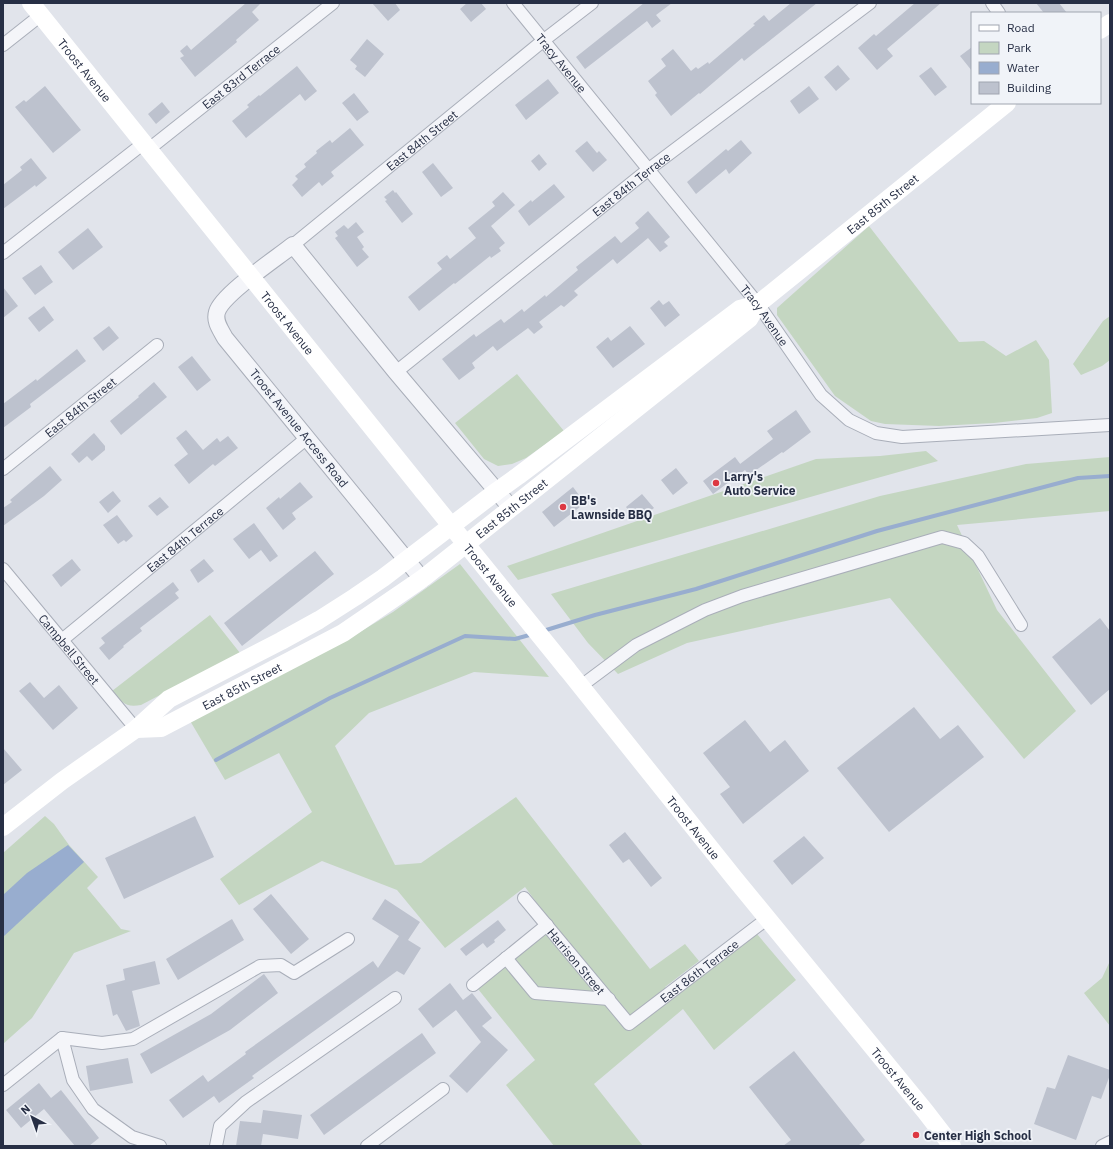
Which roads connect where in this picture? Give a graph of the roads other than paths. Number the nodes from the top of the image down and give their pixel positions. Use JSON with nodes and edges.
{"nodes":[{"id":1,"x":333,"y":3,"type":"edge"},
{"id":2,"x":513,"y":3,"type":"edge"},
{"id":3,"x":592,"y":3,"type":"edge"},
{"id":4,"x":870,"y":3,"type":"edge"},
{"id":5,"x":992,"y":3,"type":"edge"},
{"id":6,"x":36,"y":9,"type":"edge"},
{"id":7,"x":998,"y":12,"type":"edge"},
{"id":8,"x":1110,"y":23,"type":"edge"},
{"id":9,"x":1101,"y":29,"type":"edge"},
{"id":10,"x":544,"y":40,"type":"junction"},
{"id":11,"x":3,"y":45,"type":"edge"},
{"id":12,"x":1006,"y":104,"type":"edge"},
{"id":13,"x":146,"y":146,"type":"junction"},
{"id":14,"x":649,"y":169,"type":"junction"},
{"id":15,"x":293,"y":245,"type":"junction"},
{"id":16,"x":3,"y":253,"type":"edge"},
{"id":17,"x":251,"y":277,"type":"junction"},
{"id":18,"x":758,"y":304,"type":"junction"},
{"id":19,"x":157,"y":345,"type":"dead end"},
{"id":20,"x":396,"y":372,"type":"junction"},
{"id":21,"x":1110,"y":425,"type":"edge"},
{"id":22,"x":307,"y":438,"type":"junction"},
{"id":23,"x":3,"y":468,"type":"edge"},
{"id":24,"x":497,"y":491,"type":"junction"},
{"id":25,"x":511,"y":508,"type":"junction"},
{"id":26,"x":408,"y":560,"type":"junction"},
{"id":27,"x":3,"y":569,"type":"edge"},
{"id":28,"x":422,"y":579,"type":"junction"},
{"id":29,"x":1021,"y":625,"type":"dead end"},
{"id":30,"x":62,"y":640,"type":"junction"},
{"id":31,"x":581,"y":686,"type":"junction"},
{"id":32,"x":136,"y":730,"type":"junction"},
{"id":33,"x":3,"y":827,"type":"edge"},
{"id":34,"x":524,"y":898,"type":"dead end"},
{"id":35,"x":768,"y":918,"type":"junction"},
{"id":36,"x":547,"y":925,"type":"junction"},
{"id":37,"x":348,"y":939,"type":"dead end"},
{"id":38,"x":506,"y":958,"type":"junction"},
{"id":39,"x":473,"y":985,"type":"dead end"},
{"id":40,"x":395,"y":998,"type":"dead end"},
{"id":41,"x":609,"y":999,"type":"junction"},
{"id":42,"x":629,"y":1024,"type":"joint"},
{"id":43,"x":62,"y":1038,"type":"junction"},
{"id":44,"x":3,"y":1085,"type":"edge"},
{"id":45,"x":443,"y":1089,"type":"dead end"},
{"id":46,"x":1110,"y":1142,"type":"edge"},
{"id":47,"x":160,"y":1146,"type":"edge"},
{"id":48,"x":216,"y":1146,"type":"edge"},
{"id":49,"x":368,"y":1146,"type":"edge"},
{"id":50,"x":952,"y":1146,"type":"edge"},
{"id":51,"x":1102,"y":1146,"type":"edge"}],
"edges":[{"from":1,"to":13,"type":"street","name":"East 83rd Terrace"},
{"from":2,"to":10,"type":"street","name":"Tracy Avenue"},
{"from":3,"to":10,"type":"street","name":"East 84th Street"},
{"from":4,"to":14,"type":"street","name":"East 84th Terrace"},
{"from":5,"to":7,"type":"street"},
{"from":6,"to":11,"type":"street"},
{"from":6,"to":13,"type":"main road","name":"Troost Avenue"},
{"from":8,"to":9,"type":"main road"},
{"from":10,"to":14,"type":"street","name":"Tracy Avenue"},
{"from":10,"to":15,"type":"street","name":"East 84th Street"},
{"from":12,"to":18,"type":"main road","name":"East 85th Street"},
{"from":13,"to":16,"type":"street","name":"East 83rd Terrace"},
{"from":13,"to":17,"type":"main road","name":"Troost Avenue"},
{"from":14,"to":18,"type":"street","name":"Tracy Avenue"},
{"from":14,"to":20,"type":"street","name":"East 84th Terrace"},
{"from":15,"to":17,"type":"street","name":"East 84th Street"},
{"from":15,"to":20,"type":"street"},
{"from":17,"to":22,"type":"street","name":"Troost Avenue Access Road"},
{"from":17,"to":31,"type":"main road","name":"Troost Avenue","bridge":true},
{"from":18,"to":21,"type":"street","name":"Tracy Avenue"},
{"from":18,"to":24,"type":"main road","name":"East 85th Street"},
{"from":18,"to":25,"type":"main road","name":"East 85th Street"},
{"from":19,"to":23,"type":"street","name":"East 84th Street"},
{"from":20,"to":24,"type":"street"},
{"from":22,"to":26,"type":"street","name":"Troost Avenue Access Road"},
{"from":22,"to":30,"type":"street","name":"East 84th Terrace"},
{"from":24,"to":25,"type":"street"},
{"from":24,"to":26,"type":"main road","name":"East 85th Street"},
{"from":25,"to":28,"type":"main road","name":"East 85th Street"},
{"from":26,"to":28,"type":"street","name":"Troost Avenue Access Road"},
{"from":26,"to":32,"type":"main road","name":"East 85th Street"},
{"from":27,"to":30,"type":"street","name":"Campbell Street"},
{"from":28,"to":32,"type":"main road","name":"East 85th Street"},
{"from":29,"to":31,"type":"street"},
{"from":30,"to":32,"type":"street","name":"Campbell Street"},
{"from":31,"to":35,"type":"main road","name":"Troost Avenue"},
{"from":32,"to":33,"type":"main road","name":"East 85th Street"},
{"from":34,"to":36,"type":"street","name":"Harrison Street"},
{"from":35,"to":42,"type":"street","name":"East 86th Terrace"},
{"from":35,"to":50,"type":"main road","name":"Troost Avenue"},
{"from":36,"to":38,"type":"street"},
{"from":36,"to":41,"type":"street","name":"Harrison Street"},
{"from":37,"to":43,"type":"street"},
{"from":38,"to":39,"type":"street"},
{"from":38,"to":41,"type":"street"},
{"from":40,"to":48,"type":"street"},
{"from":41,"to":42,"type":"street","name":"Harrison Street"},
{"from":43,"to":44,"type":"street"},
{"from":43,"to":47,"type":"street"},
{"from":45,"to":49,"type":"street"},
{"from":46,"to":51,"type":"street"}]}
